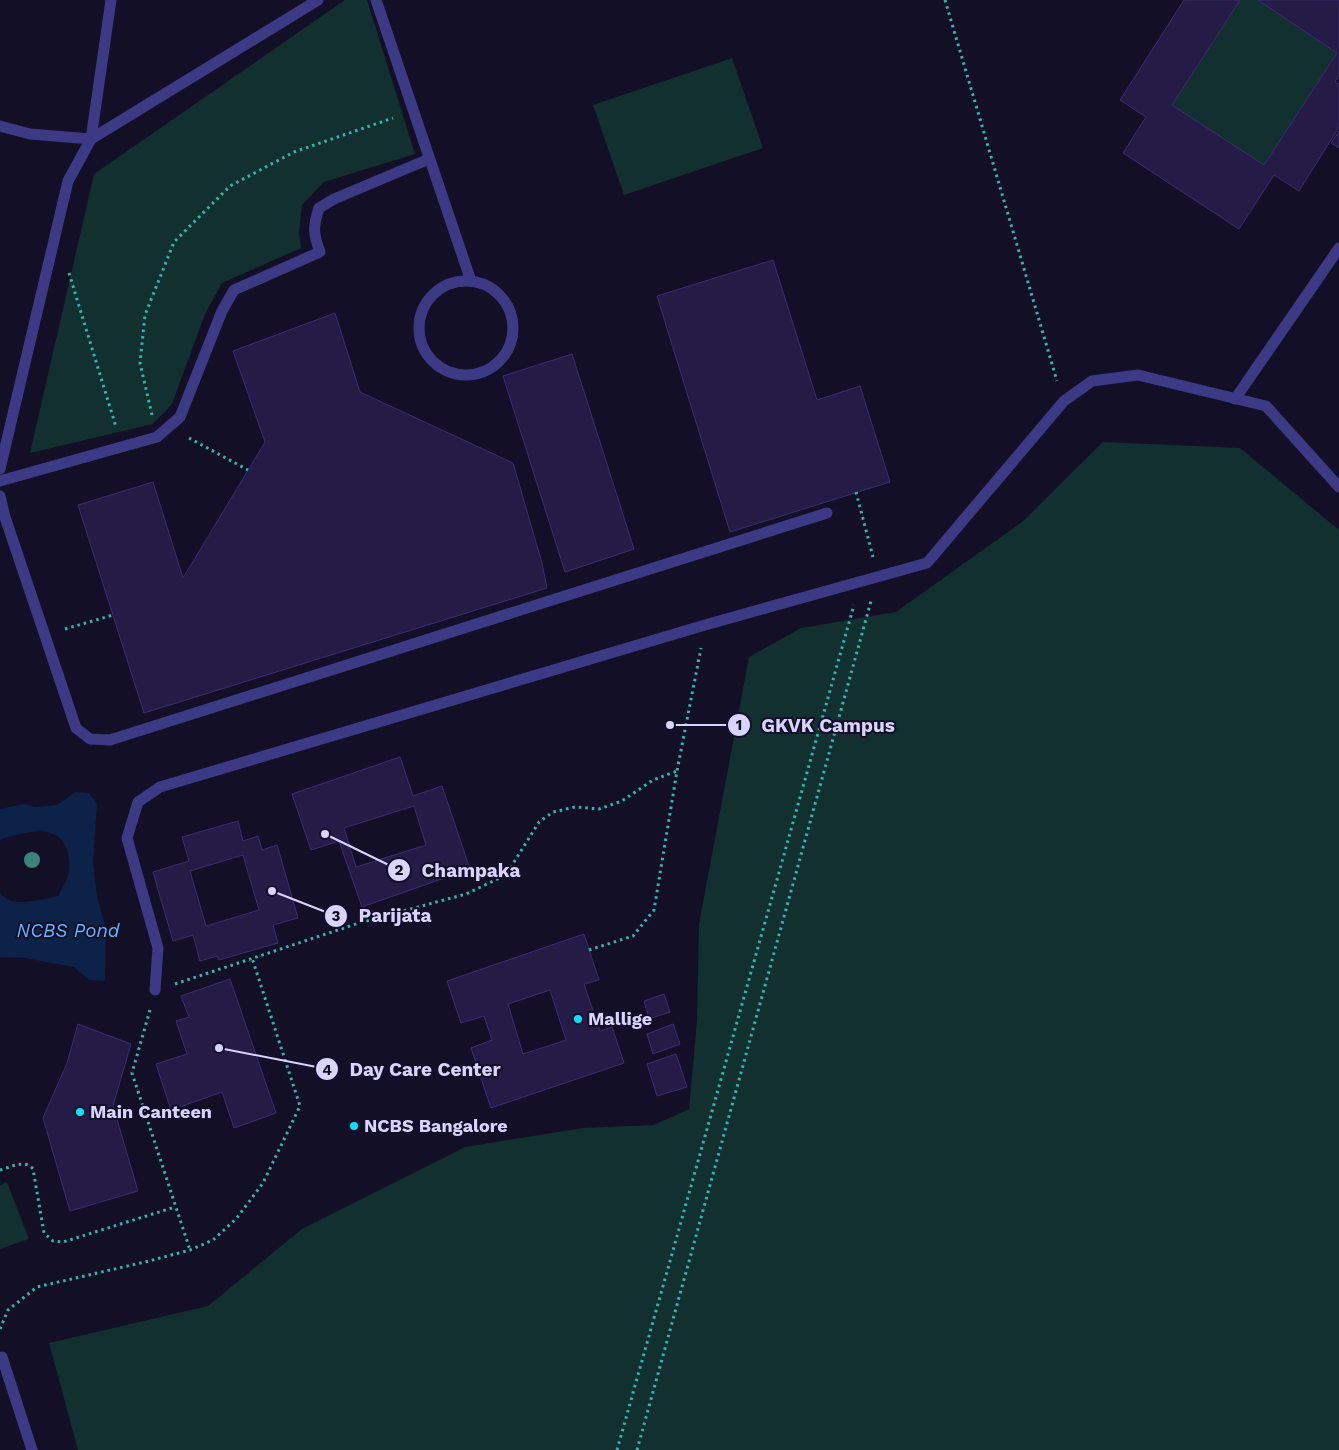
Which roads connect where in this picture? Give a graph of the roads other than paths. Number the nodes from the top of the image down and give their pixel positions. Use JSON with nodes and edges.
{"nodes":[{"id":1,"x":111,"y":0,"type":"edge"},
{"id":2,"x":318,"y":0,"type":"edge"},
{"id":3,"x":376,"y":0,"type":"edge"},
{"id":4,"x":0,"y":126,"type":"edge"},
{"id":5,"x":91,"y":139,"type":"junction"},
{"id":6,"x":429,"y":159,"type":"junction"},
{"id":7,"x":1339,"y":248,"type":"edge"},
{"id":8,"x":471,"y":281,"type":"junction"},
{"id":9,"x":1235,"y":399,"type":"junction"},
{"id":10,"x":3,"y":442,"type":"edge"},
{"id":11,"x":0,"y":469,"type":"edge"},
{"id":12,"x":0,"y":481,"type":"edge"},
{"id":13,"x":1339,"y":487,"type":"edge"},
{"id":14,"x":0,"y":496,"type":"edge"},
{"id":15,"x":827,"y":513,"type":"dead end"},
{"id":16,"x":156,"y":990,"type":"road end"},
{"id":17,"x":2,"y":1357,"type":"dead end"},
{"id":18,"x":32,"y":1450,"type":"edge"}],
"edges":[{"from":1,"to":5,"type":"lane"},
{"from":2,"to":5,"type":"lane"},
{"from":3,"to":6,"type":"lane"},
{"from":4,"to":5,"type":"lane"},
{"from":5,"to":10,"type":"lane"},
{"from":6,"to":8,"type":"lane"},
{"from":6,"to":12,"type":"lane"},
{"from":7,"to":9,"type":"lane"},
{"from":8,"to":8,"type":"lane"},
{"from":9,"to":13,"type":"lane"},
{"from":9,"to":16,"type":"lane"},
{"from":10,"to":11,"type":"lane"},
{"from":14,"to":15,"type":"lane"},
{"from":17,"to":18,"type":"lane"}]}
